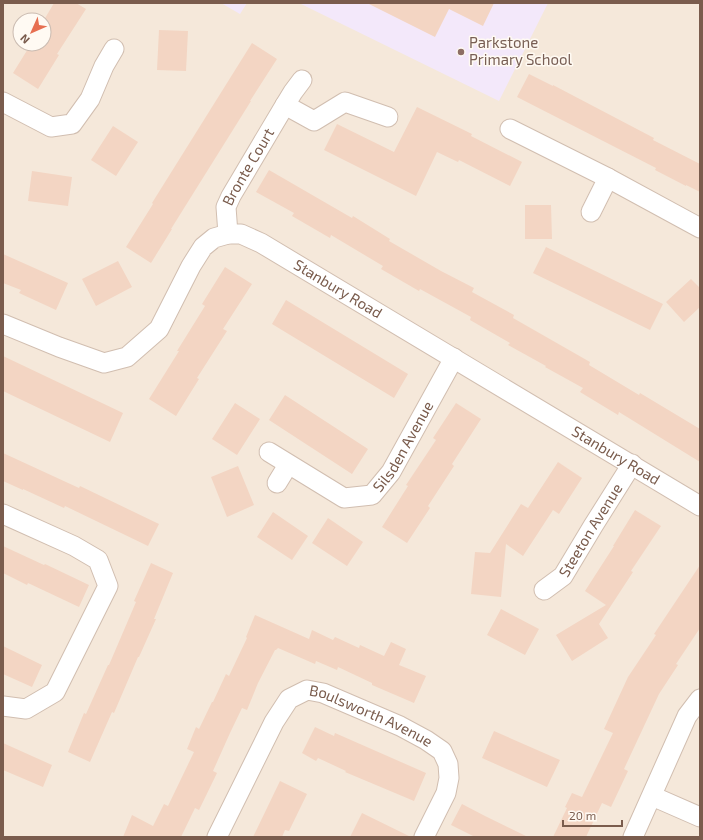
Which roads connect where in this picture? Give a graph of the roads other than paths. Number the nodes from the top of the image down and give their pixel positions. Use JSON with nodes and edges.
{"nodes":[{"id":1,"x":114,"y":49,"type":"dead end"},
{"id":2,"x":302,"y":80,"type":"dead end"},
{"id":3,"x":3,"y":102,"type":"edge"},
{"id":4,"x":285,"y":105,"type":"junction"},
{"id":5,"x":388,"y":117,"type":"dead end"},
{"id":6,"x":510,"y":129,"type":"dead end"},
{"id":7,"x":608,"y":178,"type":"junction"},
{"id":8,"x":591,"y":212,"type":"dead end"},
{"id":9,"x":700,"y":228,"type":"edge"},
{"id":10,"x":228,"y":234,"type":"junction"},
{"id":11,"x":3,"y":324,"type":"edge"},
{"id":12,"x":454,"y":358,"type":"junction"},
{"id":13,"x":269,"y":452,"type":"dead end"},
{"id":14,"x":632,"y":464,"type":"junction"},
{"id":15,"x":288,"y":465,"type":"junction"},
{"id":16,"x":277,"y":483,"type":"dead end"},
{"id":17,"x":700,"y":506,"type":"edge"},
{"id":18,"x":3,"y":514,"type":"edge"},
{"id":19,"x":544,"y":590,"type":"dead end"},
{"id":20,"x":700,"y":699,"type":"edge"},
{"id":21,"x":3,"y":706,"type":"edge"},
{"id":22,"x":652,"y":796,"type":"junction"},
{"id":23,"x":700,"y":818,"type":"edge"},
{"id":24,"x":218,"y":837,"type":"edge"},
{"id":25,"x":424,"y":837,"type":"edge"},
{"id":26,"x":633,"y":837,"type":"edge"}],
"edges":[{"from":1,"to":3,"type":"street"},
{"from":2,"to":4,"type":"street","name":"Bronte Court"},
{"from":4,"to":5,"type":"street"},
{"from":4,"to":10,"type":"street","name":"Bronte Court"},
{"from":6,"to":7,"type":"street"},
{"from":7,"to":8,"type":"street"},
{"from":7,"to":9,"type":"street"},
{"from":10,"to":11,"type":"street"},
{"from":10,"to":12,"type":"street","name":"Stanbury Road"},
{"from":12,"to":14,"type":"street","name":"Stanbury Road"},
{"from":12,"to":15,"type":"street","name":"Silsden Avenue"},
{"from":13,"to":15,"type":"street","name":"Silsden Avenue"},
{"from":14,"to":17,"type":"street","name":"Stanbury Road"},
{"from":14,"to":19,"type":"street","name":"Steeton Avenue"},
{"from":15,"to":16,"type":"street"},
{"from":18,"to":21,"type":"street"},
{"from":20,"to":22,"type":"street"},
{"from":22,"to":23,"type":"street"},
{"from":22,"to":26,"type":"street"},
{"from":24,"to":25,"type":"street","name":"Boulsworth Avenue"}]}
